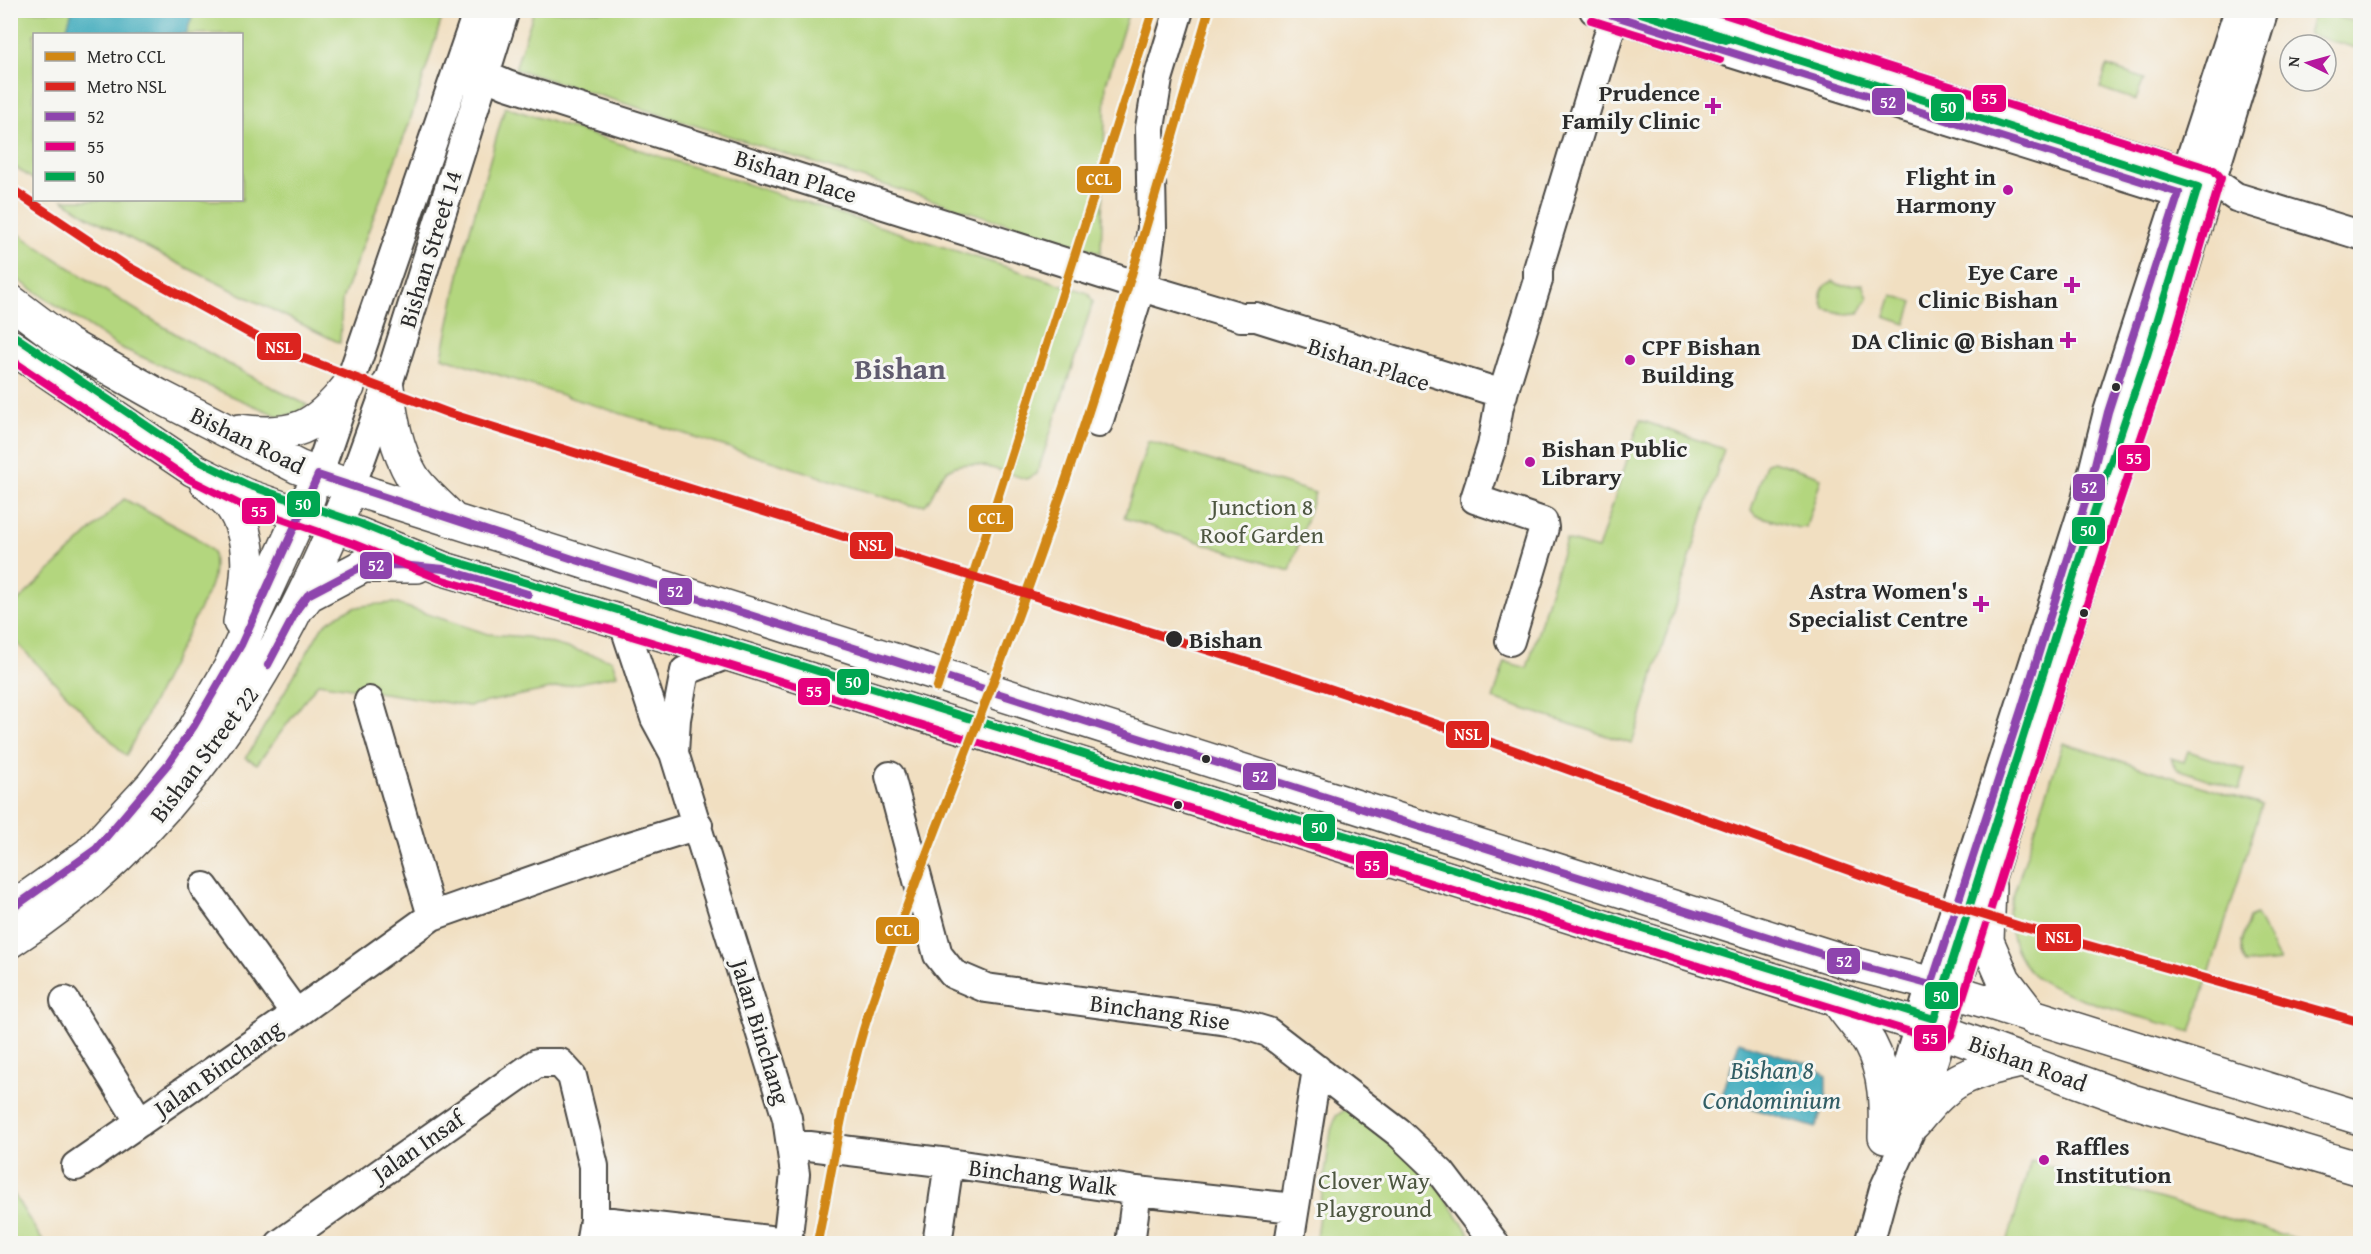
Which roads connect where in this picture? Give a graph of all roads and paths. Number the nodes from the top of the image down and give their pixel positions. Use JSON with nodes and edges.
{"nodes":[{"id":1,"x":478,"y":10,"type":"edge"},
{"id":2,"x":505,"y":10,"type":"edge"},
{"id":3,"x":1179,"y":10,"type":"edge"},
{"id":4,"x":1675,"y":10,"type":"edge"},
{"id":5,"x":2239,"y":10,"type":"edge"},
{"id":6,"x":2264,"y":10,"type":"edge"},
{"id":7,"x":1616,"y":14,"type":"edge"},
{"id":8,"x":484,"y":75,"type":"junction"},
{"id":9,"x":454,"y":84,"type":"junction"},
{"id":10,"x":2195,"y":186,"type":"junction"},
{"id":11,"x":2361,"y":235,"type":"edge"},
{"id":12,"x":1141,"y":287,"type":"junction"},
{"id":13,"x":10,"y":301,"type":"edge"},
{"id":14,"x":10,"y":346,"type":"edge"},
{"id":15,"x":348,"y":387,"type":"junction"},
{"id":16,"x":387,"y":387,"type":"junction"},
{"id":17,"x":1501,"y":400,"type":"junction"},
{"id":18,"x":1098,"y":423,"type":"dead end"},
{"id":19,"x":223,"y":429,"type":"junction"},
{"id":20,"x":194,"y":470,"type":"junction"},
{"id":21,"x":318,"y":475,"type":"junction"},
{"id":22,"x":351,"y":486,"type":"junction"},
{"id":23,"x":301,"y":515,"type":"junction"},
{"id":24,"x":451,"y":518,"type":"junction"},
{"id":25,"x":335,"y":526,"type":"junction"},
{"id":26,"x":444,"y":569,"type":"junction"},
{"id":27,"x":298,"y":608,"type":"junction"},
{"id":28,"x":623,"y":621,"type":"junction"},
{"id":29,"x":1510,"y":641,"type":"dead end"},
{"id":30,"x":728,"y":654,"type":"junction"},
{"id":31,"x":230,"y":668,"type":"junction"},
{"id":32,"x":369,"y":701,"type":"dead end"},
{"id":33,"x":674,"y":753,"type":"junction"},
{"id":34,"x":890,"y":776,"type":"dead end"},
{"id":35,"x":698,"y":825,"type":"junction"},
{"id":36,"x":1989,"y":885,"type":"junction"},
{"id":37,"x":204,"y":887,"type":"dead end"},
{"id":38,"x":10,"y":910,"type":"edge"},
{"id":39,"x":432,"y":916,"type":"junction"},
{"id":40,"x":10,"y":941,"type":"edge"},
{"id":41,"x":1942,"y":988,"type":"junction"},
{"id":42,"x":66,"y":1001,"type":"dead end"},
{"id":43,"x":1839,"y":1002,"type":"junction"},
{"id":44,"x":296,"y":1014,"type":"junction"},
{"id":45,"x":2033,"y":1018,"type":"junction"},
{"id":46,"x":1930,"y":1029,"type":"junction"},
{"id":47,"x":2020,"y":1061,"type":"junction"},
{"id":48,"x":1317,"y":1070,"type":"junction"},
{"id":49,"x":2361,"y":1118,"type":"edge"},
{"id":50,"x":140,"y":1122,"type":"junction"},
{"id":51,"x":1900,"y":1130,"type":"junction"},
{"id":52,"x":793,"y":1144,"type":"junction"},
{"id":53,"x":949,"y":1163,"type":"junction"},
{"id":54,"x":76,"y":1166,"type":"dead end"},
{"id":55,"x":2361,"y":1169,"type":"edge"},
{"id":56,"x":1137,"y":1191,"type":"junction"},
{"id":57,"x":1294,"y":1208,"type":"junction"},
{"id":58,"x":592,"y":1232,"type":"edge"},
{"id":59,"x":787,"y":1243,"type":"edge"},
{"id":60,"x":280,"y":1244,"type":"edge"},
{"id":61,"x":937,"y":1244,"type":"edge"},
{"id":62,"x":1130,"y":1244,"type":"edge"},
{"id":63,"x":1288,"y":1244,"type":"edge"},
{"id":64,"x":1495,"y":1244,"type":"edge"},
{"id":65,"x":1856,"y":1244,"type":"edge"},
{"id":66,"x":1869,"y":1244,"type":"edge"}],
"edges":[{"from":1,"to":9,"type":"street","name":"Bishan Street 14"},
{"from":2,"to":8,"type":"street","name":"Bishan Street 14"},
{"from":3,"to":12,"type":"street"},
{"from":4,"to":10,"type":"street"},
{"from":5,"to":10,"type":"street"},
{"from":6,"to":10,"type":"street"},
{"from":7,"to":10,"type":"street"},
{"from":7,"to":17,"type":"street"},
{"from":8,"to":9,"type":"street"},
{"from":8,"to":12,"type":"street","name":"Bishan Place"},
{"from":8,"to":16,"type":"street","name":"Bishan Street 14"},
{"from":9,"to":15,"type":"street","name":"Bishan Street 14"},
{"from":10,"to":11,"type":"street"},
{"from":10,"to":36,"type":"street"},
{"from":10,"to":41,"type":"street"},
{"from":12,"to":17,"type":"street","name":"Bishan Place"},
{"from":12,"to":18,"type":"street"},
{"from":13,"to":19,"type":"main road","name":"Bishan Road"},
{"from":14,"to":20,"type":"main road","name":"Bishan Road"},
{"from":15,"to":19,"type":"main road"},
{"from":15,"to":21,"type":"street","name":"Bishan Street 14"},
{"from":16,"to":22,"type":"street","name":"Bishan Street 14"},
{"from":16,"to":24,"type":"main road"},
{"from":17,"to":29,"type":"street"},
{"from":19,"to":21,"type":"main road","name":"Bishan Road"},
{"from":20,"to":23,"type":"main road","name":"Bishan Road"},
{"from":20,"to":31,"type":"main road"},
{"from":21,"to":22,"type":"main road","name":"Bishan Road"},
{"from":21,"to":23,"type":"main road","name":"Bishan Street 22"},
{"from":22,"to":24,"type":"main road","name":"Bishan Road"},
{"from":22,"to":25,"type":"main road","name":"Bishan Street 22"},
{"from":23,"to":25,"type":"main road","name":"Bishan Road"},
{"from":23,"to":31,"type":"main road","name":"Bishan Street 22"},
{"from":24,"to":41,"type":"main road","name":"Bishan Road"},
{"from":25,"to":26,"type":"main road","name":"Bishan Road"},
{"from":25,"to":27,"type":"main road","name":"Bishan Street 22"},
{"from":26,"to":27,"type":"main road"},
{"from":26,"to":28,"type":"main road","name":"Bishan Road"},
{"from":27,"to":40,"type":"main road","name":"Bishan Street 22"},
{"from":28,"to":30,"type":"main road","name":"Bishan Road"},
{"from":28,"to":33,"type":"street","name":"Jalan Binchang"},
{"from":30,"to":33,"type":"street","name":"Jalan Binchang"},
{"from":30,"to":43,"type":"main road","name":"Bishan Road"},
{"from":31,"to":38,"type":"main road","name":"Bishan Street 22"},
{"from":32,"to":39,"type":"street"},
{"from":33,"to":35,"type":"street","name":"Jalan Binchang"},
{"from":34,"to":48,"type":"street","name":"Binchang Rise"},
{"from":35,"to":39,"type":"street","name":"Jalan Binchang"},
{"from":35,"to":52,"type":"street","name":"Jalan Binchang"},
{"from":36,"to":41,"type":"street"},
{"from":36,"to":45,"type":"main road"},
{"from":37,"to":44,"type":"street","name":"Jalan Binchang"},
{"from":39,"to":44,"type":"street","name":"Jalan Binchang"},
{"from":41,"to":45,"type":"main road","name":"Bishan Road"},
{"from":41,"to":46,"type":"street"},
{"from":42,"to":50,"type":"street","name":"Jalan Binchang"},
{"from":43,"to":46,"type":"main road","name":"Bishan Road"},
{"from":43,"to":51,"type":"main road"},
{"from":44,"to":50,"type":"street","name":"Jalan Binchang"},
{"from":45,"to":49,"type":"main road","name":"Bishan Road"},
{"from":46,"to":47,"type":"main road","name":"Bishan Road"},
{"from":46,"to":51,"type":"street"},
{"from":47,"to":51,"type":"main road"},
{"from":47,"to":55,"type":"main road","name":"Bishan Road"},
{"from":48,"to":57,"type":"street"},
{"from":48,"to":64,"type":"street","name":"Binchang Rise"},
{"from":50,"to":54,"type":"street","name":"Jalan Binchang"},
{"from":51,"to":65,"type":"street"},
{"from":51,"to":66,"type":"street"},
{"from":52,"to":53,"type":"street","name":"Binchang Walk"},
{"from":52,"to":59,"type":"street","name":"Jalan Binchang"},
{"from":53,"to":56,"type":"street","name":"Binchang Walk"},
{"from":53,"to":61,"type":"street"},
{"from":56,"to":57,"type":"street","name":"Binchang Walk"},
{"from":56,"to":62,"type":"street"},
{"from":57,"to":63,"type":"street"},
{"from":58,"to":59,"type":"street"},
{"from":58,"to":60,"type":"street","name":"Jalan Insaf"}]}
